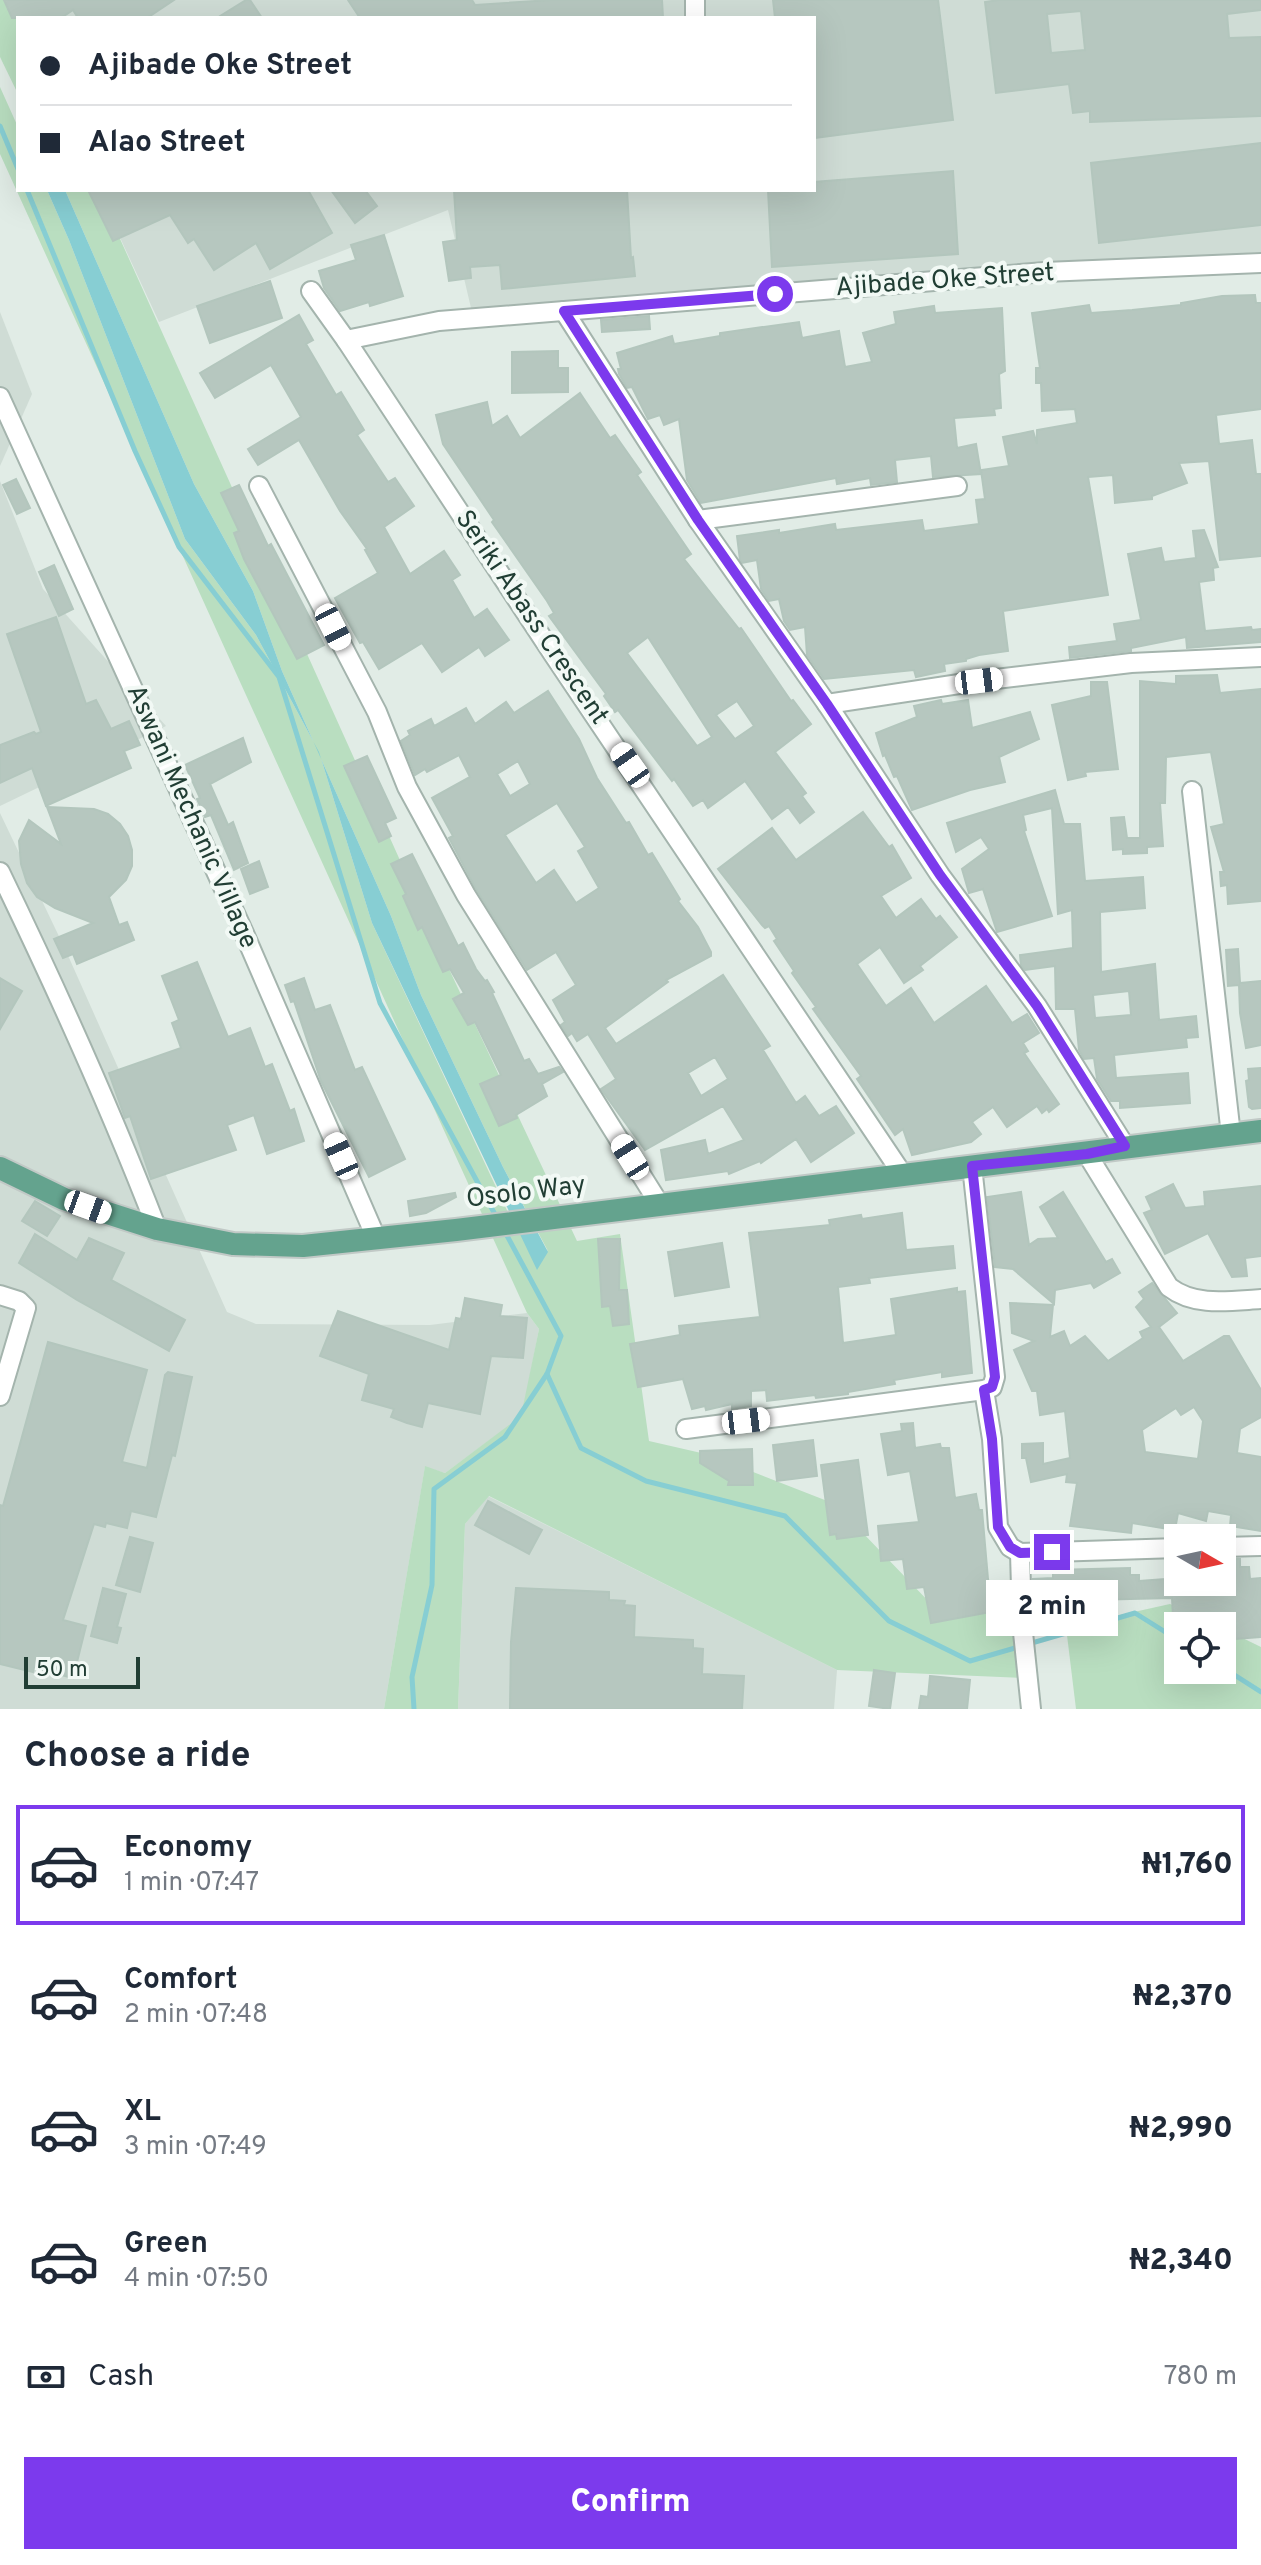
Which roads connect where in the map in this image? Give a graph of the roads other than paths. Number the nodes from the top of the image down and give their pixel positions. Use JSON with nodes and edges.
{"nodes":[{"id":1,"x":1261,"y":263,"type":"edge"},
{"id":2,"x":311,"y":291,"type":"dead end"},
{"id":3,"x":564,"y":311,"type":"junction"},
{"id":4,"x":346,"y":340,"type":"junction"},
{"id":5,"x":0,"y":397,"type":"edge"},
{"id":6,"x":259,"y":486,"type":"dead end"},
{"id":7,"x":957,"y":486,"type":"dead end"},
{"id":8,"x":698,"y":520,"type":"junction"},
{"id":9,"x":1261,"y":657,"type":"edge"},
{"id":10,"x":827,"y":704,"type":"junction"},
{"id":11,"x":1192,"y":791,"type":"dead end"},
{"id":12,"x":0,"y":872,"type":"edge"},
{"id":13,"x":1261,"y":1131,"type":"edge"},
{"id":14,"x":1231,"y":1135,"type":"junction"},
{"id":15,"x":1125,"y":1146,"type":"junction"},
{"id":16,"x":1087,"y":1154,"type":"junction"},
{"id":17,"x":972,"y":1166,"type":"junction"},
{"id":18,"x":0,"y":1168,"type":"edge"},
{"id":19,"x":903,"y":1175,"type":"junction"},
{"id":20,"x":660,"y":1205,"type":"junction"},
{"id":21,"x":157,"y":1229,"type":"junction"},
{"id":22,"x":377,"y":1240,"type":"junction"},
{"id":23,"x":0,"y":1295,"type":"edge"},
{"id":24,"x":1261,"y":1299,"type":"edge"},
{"id":25,"x":984,"y":1390,"type":"junction"},
{"id":26,"x":0,"y":1396,"type":"edge"},
{"id":27,"x":686,"y":1429,"type":"dead end"},
{"id":28,"x":1261,"y":1546,"type":"edge"},
{"id":29,"x":1236,"y":1547,"type":"edge"},
{"id":30,"x":1164,"y":1548,"type":"edge"},
{"id":31,"x":1020,"y":1553,"type":"junction"},
{"id":32,"x":1031,"y":1709,"type":"edge"}],
"edges":[{"from":1,"to":3,"type":"street","name":"Ajibade Oke Street"},
{"from":2,"to":4,"type":"street","name":"Seriki Abass Crescent"},
{"from":3,"to":4,"type":"street","name":"Ajibade Oke Street"},
{"from":3,"to":8,"type":"street"},
{"from":4,"to":19,"type":"street","name":"Seriki Abass Crescent"},
{"from":5,"to":22,"type":"street","name":"Aswani Mechanic Village"},
{"from":6,"to":20,"type":"street"},
{"from":7,"to":8,"type":"street"},
{"from":8,"to":10,"type":"street"},
{"from":9,"to":10,"type":"street"},
{"from":10,"to":15,"type":"street"},
{"from":11,"to":14,"type":"street"},
{"from":12,"to":21,"type":"street"},
{"from":13,"to":14,"type":"main road","name":"Osolo Way"},
{"from":14,"to":15,"type":"main road","name":"Osolo Way"},
{"from":15,"to":16,"type":"main road","name":"Osolo Way"},
{"from":16,"to":17,"type":"main road","name":"Osolo Way"},
{"from":16,"to":24,"type":"street"},
{"from":17,"to":19,"type":"main road","name":"Osolo Way"},
{"from":17,"to":25,"type":"street"},
{"from":18,"to":21,"type":"main road","name":"Osolo Way"},
{"from":19,"to":20,"type":"main road","name":"Osolo Way"},
{"from":20,"to":22,"type":"main road","name":"Osolo Way"},
{"from":21,"to":22,"type":"main road","name":"Osolo Way"},
{"from":23,"to":26,"type":"street"},
{"from":25,"to":27,"type":"street"},
{"from":25,"to":31,"type":"street"},
{"from":28,"to":29,"type":"street"},
{"from":30,"to":31,"type":"street"},
{"from":31,"to":32,"type":"street"}]}
